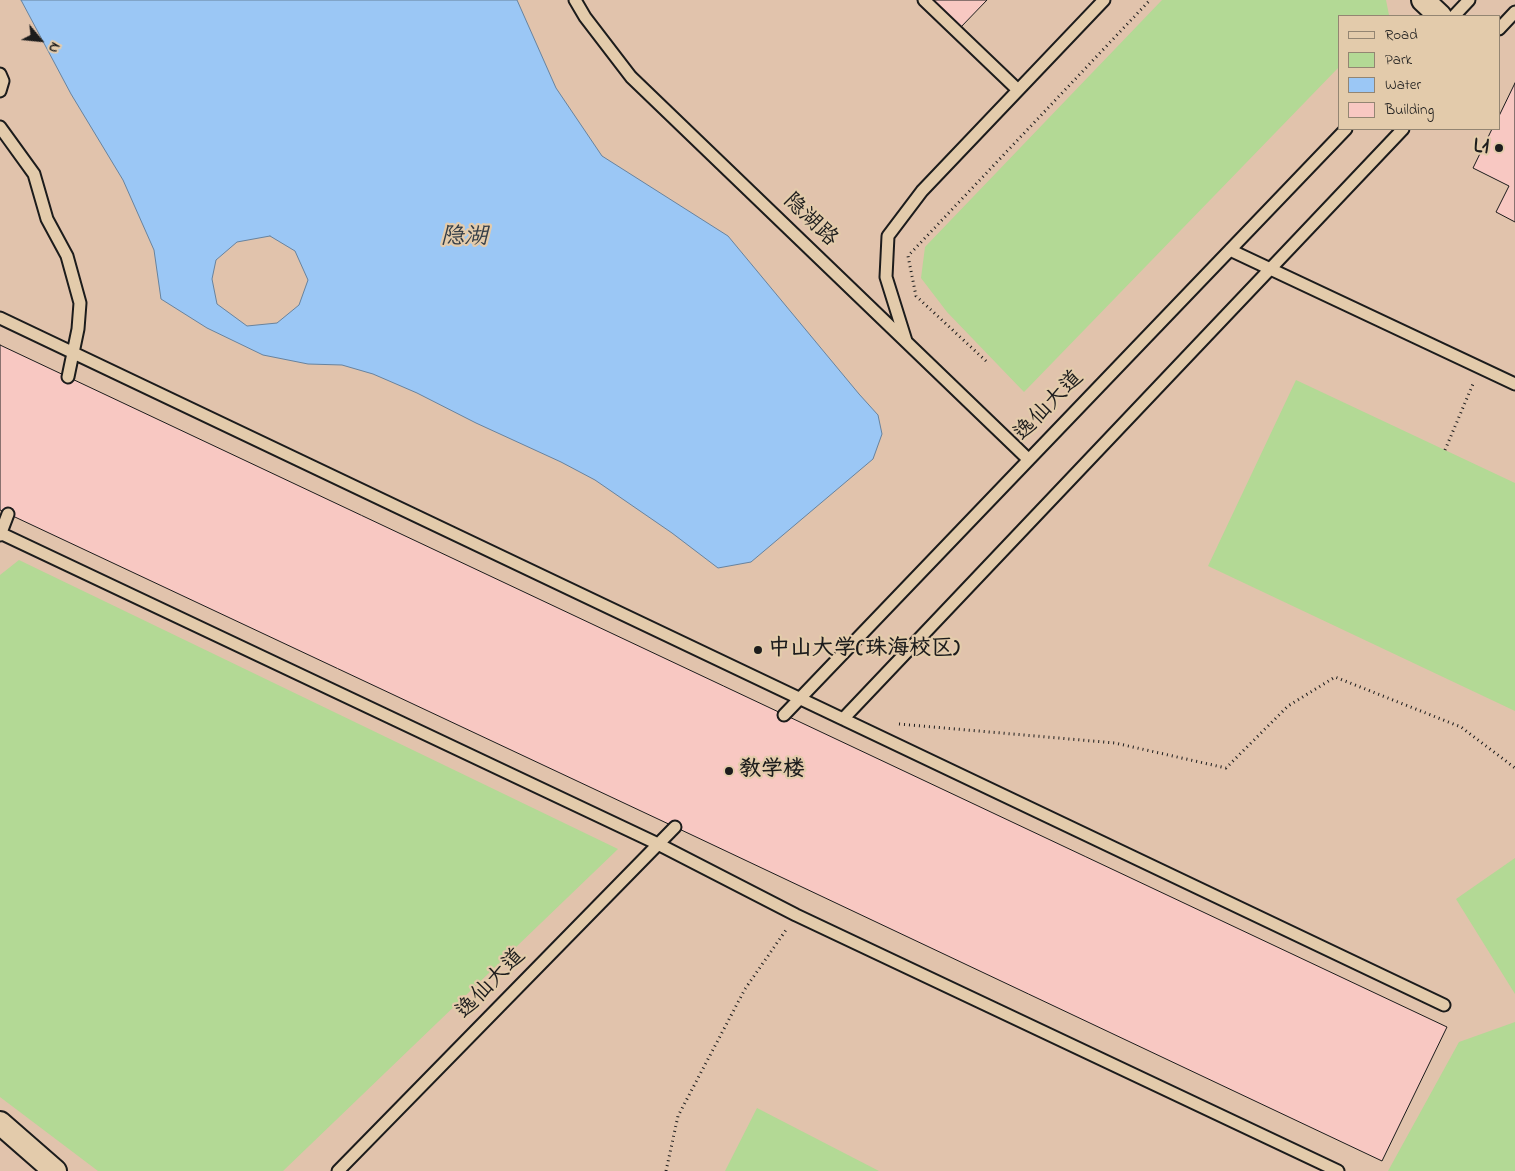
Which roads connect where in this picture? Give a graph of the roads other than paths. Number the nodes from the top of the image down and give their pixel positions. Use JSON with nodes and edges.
{"nodes":[{"id":1,"x":575,"y":0,"type":"edge"},
{"id":2,"x":924,"y":0,"type":"edge"},
{"id":3,"x":1104,"y":0,"type":"edge"},
{"id":4,"x":1423,"y":0,"type":"edge"},
{"id":5,"x":1470,"y":0,"type":"edge"},
{"id":6,"x":1515,"y":12,"type":"edge"},
{"id":7,"x":1439,"y":15,"type":"edge"},
{"id":8,"x":1455,"y":15,"type":"edge"},
{"id":9,"x":1500,"y":28,"type":"edge"},
{"id":10,"x":0,"y":74,"type":"edge"},
{"id":11,"x":1018,"y":90,"type":"junction"},
{"id":12,"x":0,"y":91,"type":"edge"},
{"id":13,"x":0,"y":127,"type":"edge"},
{"id":14,"x":1345,"y":130,"type":"edge"},
{"id":15,"x":1402,"y":130,"type":"edge"},
{"id":16,"x":1230,"y":250,"type":"junction"},
{"id":17,"x":1269,"y":268,"type":"junction"},
{"id":18,"x":0,"y":318,"type":"edge"},
{"id":19,"x":907,"y":342,"type":"junction"},
{"id":20,"x":74,"y":354,"type":"junction"},
{"id":21,"x":68,"y":377,"type":"dead end"},
{"id":22,"x":1515,"y":384,"type":"edge"},
{"id":23,"x":1028,"y":459,"type":"junction"},
{"id":24,"x":8,"y":514,"type":"dead end"},
{"id":25,"x":0,"y":533,"type":"edge"},
{"id":26,"x":800,"y":699,"type":"junction"},
{"id":27,"x":784,"y":715,"type":"dead end"},
{"id":28,"x":842,"y":719,"type":"junction"},
{"id":29,"x":675,"y":827,"type":"dead end"},
{"id":30,"x":658,"y":844,"type":"junction"},
{"id":31,"x":1444,"y":1005,"type":"dead end"},
{"id":32,"x":0,"y":1122,"type":"edge"},
{"id":33,"x":55,"y":1171,"type":"edge"},
{"id":34,"x":338,"y":1171,"type":"edge"},
{"id":35,"x":1338,"y":1171,"type":"edge"}],
"edges":[{"from":1,"to":19,"type":"lane","name":"隐湖路"},
{"from":2,"to":11,"type":"lane"},
{"from":3,"to":11,"type":"lane"},
{"from":4,"to":7,"type":"street"},
{"from":5,"to":8,"type":"lane"},
{"from":6,"to":9,"type":"lane"},
{"from":10,"to":12,"type":"lane"},
{"from":11,"to":19,"type":"lane"},
{"from":13,"to":20,"type":"lane"},
{"from":14,"to":16,"type":"lane","name":"逸仙大道"},
{"from":15,"to":17,"type":"lane"},
{"from":16,"to":17,"type":"lane"},
{"from":16,"to":23,"type":"lane","name":"逸仙大道"},
{"from":17,"to":22,"type":"lane"},
{"from":17,"to":28,"type":"lane"},
{"from":18,"to":20,"type":"lane"},
{"from":19,"to":23,"type":"lane","name":"隐湖路"},
{"from":20,"to":21,"type":"lane"},
{"from":20,"to":26,"type":"lane"},
{"from":23,"to":26,"type":"lane","name":"逸仙大道"},
{"from":24,"to":25,"type":"lane"},
{"from":25,"to":30,"type":"lane"},
{"from":26,"to":27,"type":"lane","name":"逸仙大道"},
{"from":26,"to":28,"type":"lane"},
{"from":28,"to":31,"type":"lane"},
{"from":29,"to":30,"type":"lane","name":"逸仙大道"},
{"from":30,"to":34,"type":"lane","name":"逸仙大道"},
{"from":30,"to":35,"type":"lane"},
{"from":32,"to":33,"type":"street"}]}
